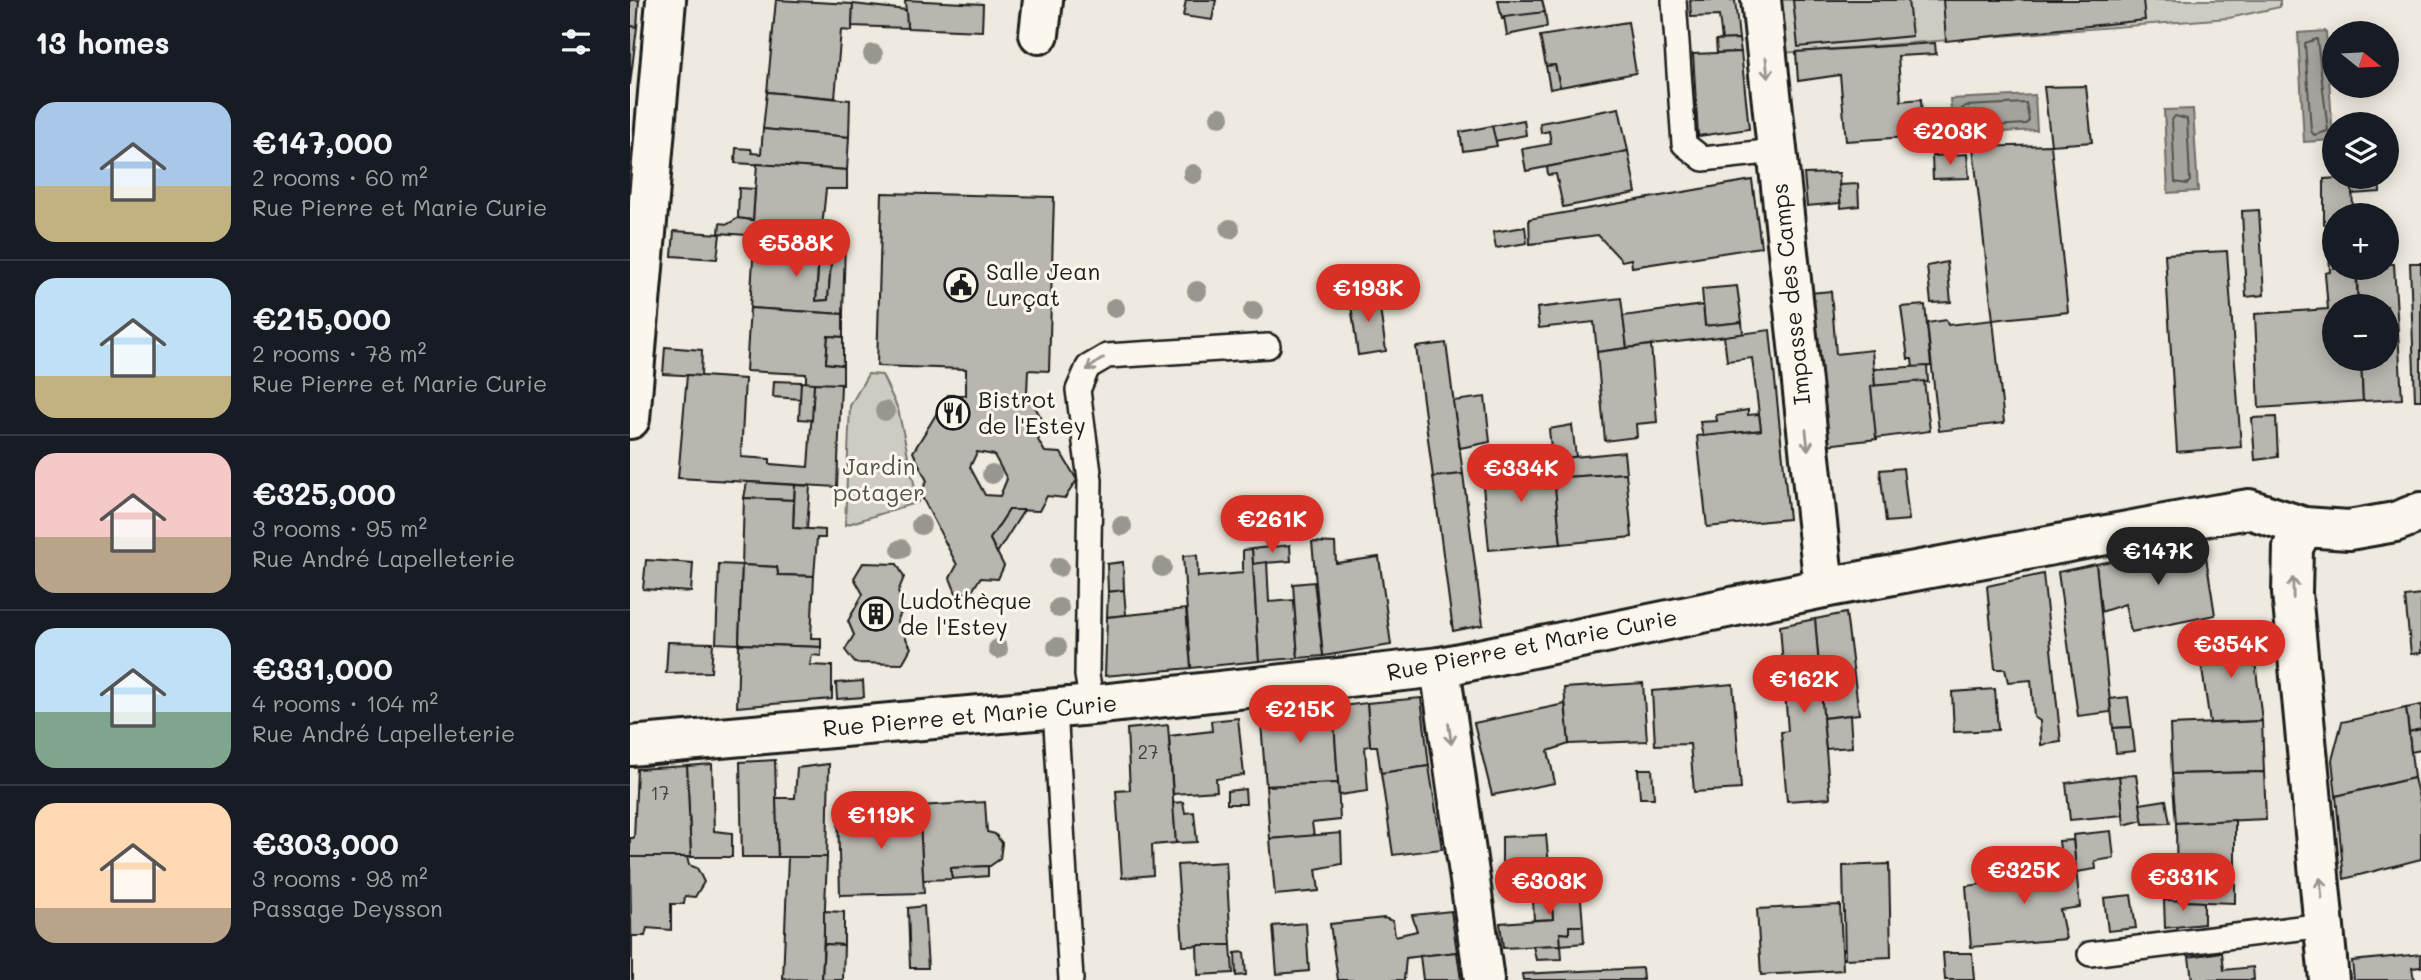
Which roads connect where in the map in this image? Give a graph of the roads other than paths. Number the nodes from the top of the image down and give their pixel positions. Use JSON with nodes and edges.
{"nodes":[{"id":1,"x":666,"y":0,"type":"edge"},
{"id":2,"x":1674,"y":0,"type":"edge"},
{"id":3,"x":1761,"y":0,"type":"edge"},
{"id":4,"x":642,"y":126,"type":"edge"},
{"id":5,"x":1776,"y":151,"type":"junction"},
{"id":6,"x":1268,"y":346,"type":"dead end"},
{"id":7,"x":630,"y":419,"type":"edge"},
{"id":8,"x":2421,"y":512,"type":"edge"},
{"id":9,"x":2305,"y":527,"type":"junction"},
{"id":10,"x":1824,"y":588,"type":"junction"},
{"id":11,"x":1440,"y":667,"type":"junction"},
{"id":12,"x":1092,"y":705,"type":"junction"},
{"id":13,"x":1055,"y":708,"type":"junction"},
{"id":14,"x":630,"y":746,"type":"edge"},
{"id":15,"x":2324,"y":925,"type":"junction"},
{"id":16,"x":2090,"y":954,"type":"dead end"},
{"id":17,"x":1071,"y":980,"type":"edge"},
{"id":18,"x":1484,"y":980,"type":"edge"},
{"id":19,"x":2329,"y":980,"type":"edge"}],
"edges":[{"from":1,"to":4,"type":"street"},
{"from":2,"to":5,"type":"lane"},
{"from":3,"to":5,"type":"street","name":"Impasse des Camps","one_way":true},
{"from":4,"to":7,"type":"street"},
{"from":5,"to":10,"type":"street","name":"Impasse des Camps","one_way":true},
{"from":6,"to":12,"type":"lane","one_way":true},
{"from":8,"to":9,"type":"street","name":"Rue Pierre et Marie Curie"},
{"from":9,"to":10,"type":"street","name":"Rue Pierre et Marie Curie"},
{"from":15,"to":9,"type":"street","one_way":true},
{"from":10,"to":11,"type":"street","name":"Rue Pierre et Marie Curie"},
{"from":11,"to":12,"type":"street","name":"Rue Pierre et Marie Curie"},
{"from":11,"to":18,"type":"street","one_way":true},
{"from":12,"to":13,"type":"street","name":"Rue Pierre et Marie Curie"},
{"from":13,"to":14,"type":"street","name":"Rue Pierre et Marie Curie"},
{"from":13,"to":17,"type":"lane"},
{"from":15,"to":16,"type":"lane"},
{"from":15,"to":19,"type":"street"}]}
